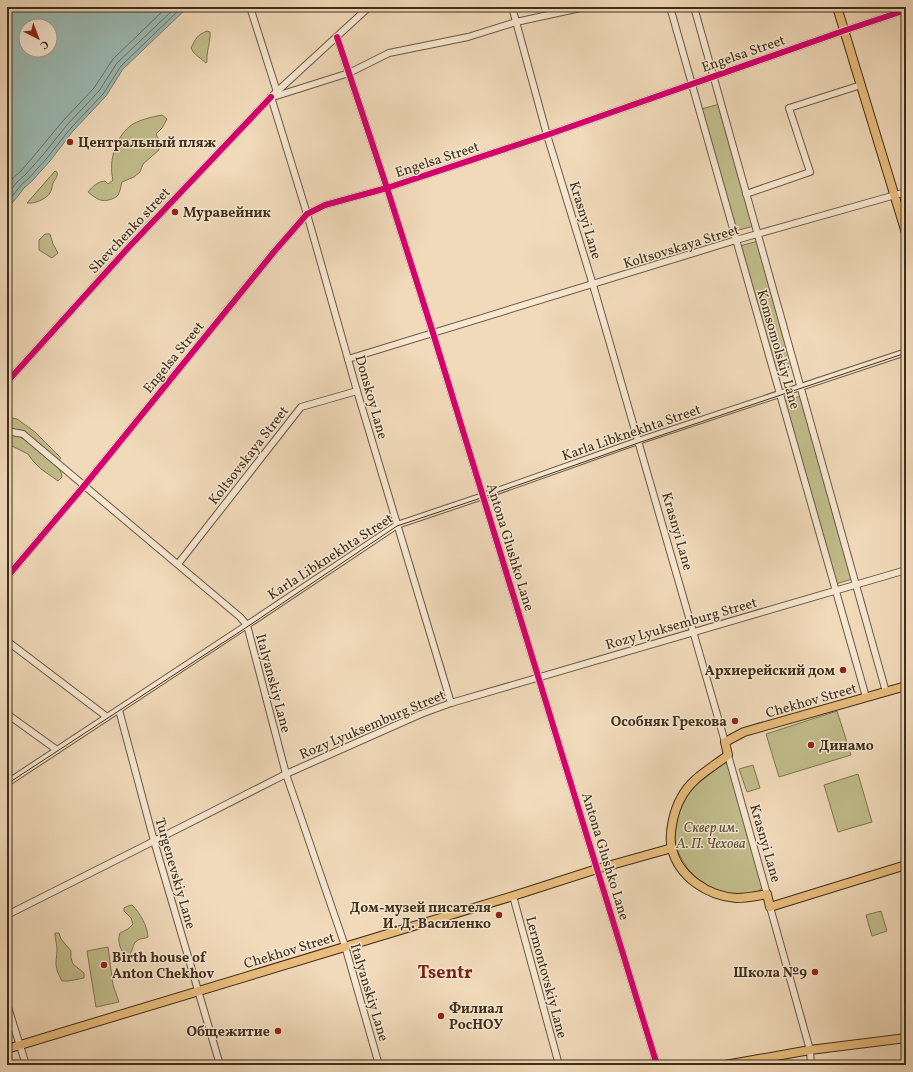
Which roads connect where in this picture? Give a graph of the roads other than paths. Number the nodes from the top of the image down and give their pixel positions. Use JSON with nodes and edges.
{"nodes":[{"id":1,"x":250,"y":7,"type":"edge"},
{"id":2,"x":369,"y":7,"type":"edge"},
{"id":3,"x":512,"y":7,"type":"edge"},
{"id":4,"x":585,"y":7,"type":"edge"},
{"id":5,"x":670,"y":7,"type":"edge"},
{"id":6,"x":694,"y":7,"type":"edge"},
{"id":7,"x":837,"y":7,"type":"edge"},
{"id":8,"x":906,"y":10,"type":"edge"},
{"id":9,"x":516,"y":22,"type":"junction"},
{"id":10,"x":844,"y":31,"type":"junction"},
{"id":11,"x":336,"y":37,"type":"junction"},
{"id":12,"x":349,"y":73,"type":"junction"},
{"id":13,"x":713,"y":76,"type":"junction"},
{"id":14,"x":692,"y":84,"type":"junction"},
{"id":15,"x":861,"y":85,"type":"junction"},
{"id":16,"x":277,"y":92,"type":"junction"},
{"id":17,"x":271,"y":97,"type":"junction"},
{"id":18,"x":547,"y":135,"type":"junction"},
{"id":19,"x":387,"y":188,"type":"junction"},
{"id":20,"x":906,"y":192,"type":"edge"},
{"id":21,"x":746,"y":194,"type":"junction"},
{"id":22,"x":894,"y":195,"type":"junction"},
{"id":23,"x":307,"y":214,"type":"junction"},
{"id":24,"x":906,"y":233,"type":"edge"},
{"id":25,"x":758,"y":235,"type":"junction"},
{"id":26,"x":736,"y":240,"type":"junction"},
{"id":27,"x":593,"y":285,"type":"junction"},
{"id":28,"x":433,"y":333,"type":"junction"},
{"id":29,"x":906,"y":352,"type":"edge"},
{"id":30,"x":348,"y":359,"type":"junction"},
{"id":31,"x":7,"y":382,"type":"edge"},
{"id":32,"x":800,"y":388,"type":"junction"},
{"id":33,"x":357,"y":390,"type":"junction"},
{"id":34,"x":780,"y":394,"type":"junction"},
{"id":35,"x":7,"y":432,"type":"edge"},
{"id":36,"x":638,"y":441,"type":"junction"},
{"id":37,"x":84,"y":486,"type":"junction"},
{"id":38,"x":483,"y":496,"type":"junction"},
{"id":39,"x":397,"y":524,"type":"junction"},
{"id":40,"x":178,"y":564,"type":"junction"},
{"id":41,"x":906,"y":570,"type":"edge"},
{"id":42,"x":7,"y":578,"type":"edge"},
{"id":43,"x":856,"y":584,"type":"junction"},
{"id":44,"x":836,"y":590,"type":"junction"},
{"id":45,"x":246,"y":626,"type":"junction"},
{"id":46,"x":693,"y":632,"type":"junction"},
{"id":47,"x":7,"y":642,"type":"edge"},
{"id":48,"x":539,"y":677,"type":"junction"},
{"id":49,"x":906,"y":686,"type":"edge"},
{"id":50,"x":886,"y":692,"type":"junction"},
{"id":51,"x":866,"y":697,"type":"junction"},
{"id":52,"x":451,"y":703,"type":"junction"},
{"id":53,"x":119,"y":710,"type":"junction"},
{"id":54,"x":7,"y":714,"type":"edge"},
{"id":55,"x":107,"y":717,"type":"junction"},
{"id":56,"x":725,"y":742,"type":"junction"},
{"id":57,"x":57,"y":750,"type":"junction"},
{"id":58,"x":728,"y":755,"type":"junction"},
{"id":59,"x":286,"y":774,"type":"junction"},
{"id":60,"x":7,"y":782,"type":"edge"},
{"id":61,"x":154,"y":841,"type":"junction"},
{"id":62,"x":672,"y":848,"type":"junction"},
{"id":63,"x":906,"y":865,"type":"edge"},
{"id":64,"x":597,"y":869,"type":"junction"},
{"id":65,"x":767,"y":894,"type":"junction"},
{"id":66,"x":513,"y":896,"type":"junction"},
{"id":67,"x":770,"y":907,"type":"junction"},
{"id":68,"x":7,"y":914,"type":"edge"},
{"id":69,"x":344,"y":946,"type":"junction"},
{"id":70,"x":198,"y":991,"type":"junction"},
{"id":71,"x":7,"y":1004,"type":"edge"},
{"id":72,"x":906,"y":1038,"type":"edge"},
{"id":73,"x":20,"y":1045,"type":"junction"},
{"id":74,"x":7,"y":1049,"type":"edge"},
{"id":75,"x":810,"y":1050,"type":"junction"},
{"id":76,"x":740,"y":1064,"type":"edge"},
{"id":77,"x":26,"y":1065,"type":"edge"},
{"id":78,"x":220,"y":1065,"type":"edge"},
{"id":79,"x":379,"y":1065,"type":"edge"},
{"id":80,"x":559,"y":1065,"type":"edge"},
{"id":81,"x":657,"y":1065,"type":"edge"},
{"id":82,"x":725,"y":1065,"type":"edge"},
{"id":83,"x":811,"y":1065,"type":"edge"}],
"edges":[{"from":1,"to":16,"type":"street"},
{"from":2,"to":11,"type":"street","name":"Shevchenko street"},
{"from":3,"to":9,"type":"street","name":"Krasnyi Lane"},
{"from":4,"to":9,"type":"street"},
{"from":5,"to":14,"type":"street","name":"Komsomolskiy Lane"},
{"from":6,"to":13,"type":"street","name":"Komsomolskiy Lane"},
{"from":7,"to":10,"type":"main road"},
{"from":8,"to":10,"type":"street","name":"Engelsa Street"},
{"from":9,"to":12,"type":"street"},
{"from":9,"to":18,"type":"street","name":"Krasnyi Lane"},
{"from":10,"to":13,"type":"street","name":"Engelsa Street"},
{"from":10,"to":15,"type":"main road"},
{"from":11,"to":12,"type":"street","name":"Antona Glushko Lane"},
{"from":11,"to":16,"type":"street","name":"Shevchenko street"},
{"from":12,"to":17,"type":"street"},
{"from":12,"to":19,"type":"street","name":"Antona Glushko Lane"},
{"from":13,"to":14,"type":"street","name":"Engelsa Street"},
{"from":13,"to":21,"type":"street","name":"Komsomolskiy Lane"},
{"from":14,"to":18,"type":"street","name":"Engelsa Street"},
{"from":14,"to":26,"type":"street","name":"Komsomolskiy Lane"},
{"from":15,"to":21,"type":"street"},
{"from":15,"to":22,"type":"main road"},
{"from":16,"to":17,"type":"street","name":"Shevchenko street"},
{"from":17,"to":23,"type":"street","name":"Donskoy Lane"},
{"from":17,"to":31,"type":"street","name":"Shevchenko street"},
{"from":18,"to":19,"type":"street","name":"Engelsa Street"},
{"from":18,"to":27,"type":"street","name":"Krasnyi Lane"},
{"from":19,"to":23,"type":"street","name":"Engelsa Street"},
{"from":19,"to":28,"type":"street","name":"Antona Glushko Lane"},
{"from":20,"to":22,"type":"street","name":"Koltsovskaya Street"},
{"from":21,"to":25,"type":"street","name":"Komsomolskiy Lane"},
{"from":22,"to":24,"type":"main road"},
{"from":22,"to":25,"type":"street","name":"Koltsovskaya Street"},
{"from":23,"to":30,"type":"street","name":"Donskoy Lane"},
{"from":23,"to":37,"type":"street","name":"Engelsa Street"},
{"from":25,"to":26,"type":"street","name":"Koltsovskaya Street"},
{"from":25,"to":32,"type":"street","name":"Komsomolskiy Lane"},
{"from":26,"to":27,"type":"street","name":"Koltsovskaya Street"},
{"from":26,"to":34,"type":"street","name":"Komsomolskiy Lane"},
{"from":27,"to":28,"type":"street","name":"Koltsovskaya Street"},
{"from":27,"to":36,"type":"street","name":"Krasnyi Lane"},
{"from":28,"to":30,"type":"street","name":"Koltsovskaya Street"},
{"from":28,"to":38,"type":"street","name":"Antona Glushko Lane"},
{"from":29,"to":32,"type":"street","name":"Karla Libknekhta Street"},
{"from":30,"to":33,"type":"street","name":"Donskoy Lane"},
{"from":32,"to":34,"type":"street","name":"Karla Libknekhta Street"},
{"from":32,"to":43,"type":"street","name":"Komsomolskiy Lane"},
{"from":33,"to":39,"type":"street","name":"Donskoy Lane"},
{"from":33,"to":40,"type":"street","name":"Koltsovskaya Street"},
{"from":34,"to":36,"type":"street","name":"Karla Libknekhta Street"},
{"from":34,"to":44,"type":"street","name":"Komsomolskiy Lane"},
{"from":35,"to":37,"type":"street","name":"Italyanskiy Lane"},
{"from":36,"to":38,"type":"street","name":"Karla Libknekhta Street"},
{"from":36,"to":46,"type":"street","name":"Krasnyi Lane"},
{"from":37,"to":40,"type":"street","name":"Italyanskiy Lane"},
{"from":37,"to":42,"type":"street","name":"Engelsa Street"},
{"from":38,"to":39,"type":"street","name":"Karla Libknekhta Street"},
{"from":38,"to":48,"type":"street","name":"Antona Glushko Lane"},
{"from":39,"to":45,"type":"street","name":"Karla Libknekhta Street"},
{"from":39,"to":52,"type":"street","name":"Donskoy Lane"},
{"from":40,"to":45,"type":"street","name":"Italyanskiy Lane"},
{"from":41,"to":43,"type":"street","name":"Rozy Lyuksemburg Street"},
{"from":43,"to":44,"type":"street","name":"Rozy Lyuksemburg Street"},
{"from":43,"to":50,"type":"street","name":"Komsomolskiy Lane"},
{"from":44,"to":46,"type":"street","name":"Rozy Lyuksemburg Street"},
{"from":44,"to":51,"type":"street","name":"Komsomolskiy Lane"},
{"from":45,"to":53,"type":"street","name":"Karla Libknekhta Street"},
{"from":45,"to":59,"type":"street","name":"Italyanskiy Lane"},
{"from":46,"to":48,"type":"street","name":"Rozy Lyuksemburg Street"},
{"from":46,"to":56,"type":"street","name":"Krasnyi Lane"},
{"from":47,"to":55,"type":"street"},
{"from":48,"to":52,"type":"street","name":"Rozy Lyuksemburg Street"},
{"from":48,"to":64,"type":"street","name":"Antona Glushko Lane"},
{"from":49,"to":50,"type":"main road","name":"Chekhov Street"},
{"from":50,"to":51,"type":"main road","name":"Chekhov Street"},
{"from":51,"to":56,"type":"main road","name":"Chekhov Street"},
{"from":52,"to":59,"type":"street","name":"Rozy Lyuksemburg Street"},
{"from":53,"to":55,"type":"street","name":"Karla Libknekhta Street"},
{"from":53,"to":61,"type":"street","name":"Turgenevskiy Lane"},
{"from":54,"to":57,"type":"street"},
{"from":55,"to":57,"type":"street","name":"Karla Libknekhta Street"},
{"from":56,"to":58,"type":"main road","name":"Krasnyi Lane"},
{"from":57,"to":60,"type":"street","name":"Karla Libknekhta Street"},
{"from":58,"to":62,"type":"main road"},
{"from":58,"to":65,"type":"street","name":"Krasnyi Lane"},
{"from":59,"to":61,"type":"street","name":"Rozy Lyuksemburg Street"},
{"from":59,"to":69,"type":"street","name":"Italyanskiy Lane"},
{"from":61,"to":68,"type":"street","name":"Rozy Lyuksemburg Street"},
{"from":61,"to":70,"type":"street","name":"Turgenevskiy Lane"},
{"from":62,"to":64,"type":"main road","name":"Chekhov Street"},
{"from":62,"to":65,"type":"main road"},
{"from":63,"to":67,"type":"main road"},
{"from":64,"to":66,"type":"main road","name":"Chekhov Street"},
{"from":64,"to":81,"type":"street","name":"Antona Glushko Lane"},
{"from":65,"to":67,"type":"main road","name":"Krasnyi Lane"},
{"from":66,"to":69,"type":"main road","name":"Chekhov Street"},
{"from":66,"to":80,"type":"street","name":"Lermontovskiy Lane"},
{"from":67,"to":75,"type":"street","name":"Krasnyi Lane"},
{"from":69,"to":70,"type":"main road","name":"Chekhov Street"},
{"from":69,"to":79,"type":"street","name":"Italyanskiy Lane"},
{"from":70,"to":73,"type":"main road","name":"Chekhov Street"},
{"from":70,"to":78,"type":"street","name":"Turgenevskiy Lane"},
{"from":71,"to":73,"type":"street"},
{"from":72,"to":75,"type":"main road"},
{"from":73,"to":74,"type":"main road","name":"Chekhov Street"},
{"from":73,"to":77,"type":"street"},
{"from":75,"to":76,"type":"main road"},
{"from":75,"to":83,"type":"street","name":"Krasnyi Lane"},
{"from":76,"to":82,"type":"main road"}]}
